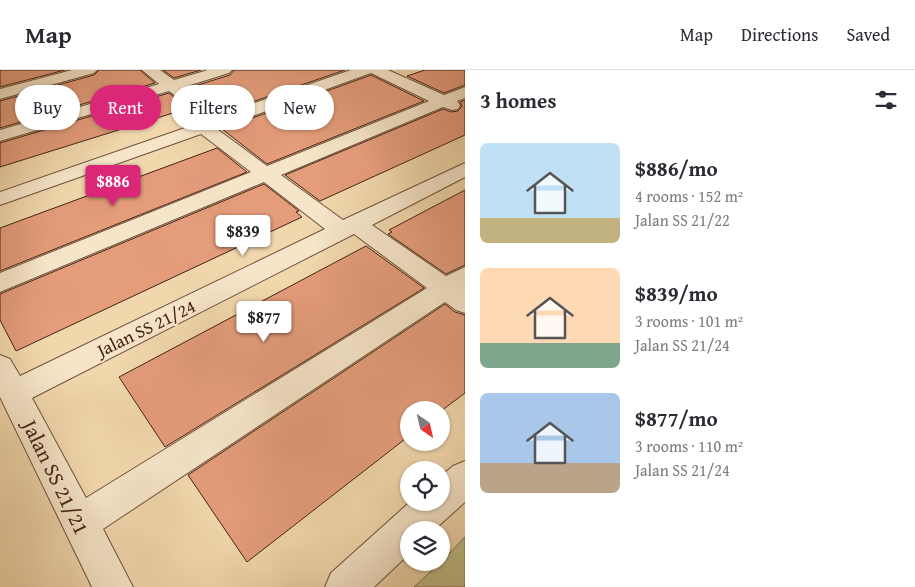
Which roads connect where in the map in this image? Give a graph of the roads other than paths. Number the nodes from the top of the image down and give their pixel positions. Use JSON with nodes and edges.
{"nodes":[{"id":1,"x":89,"y":70,"type":"edge"},
{"id":2,"x":150,"y":70,"type":"edge"},
{"id":3,"x":224,"y":70,"type":"edge"},
{"id":4,"x":366,"y":70,"type":"edge"},
{"id":5,"x":376,"y":70,"type":"edge"},
{"id":6,"x":174,"y":85,"type":"edge"},
{"id":7,"x":171,"y":86,"type":"joint"},
{"id":8,"x":465,"y":92,"type":"edge"},
{"id":9,"x":0,"y":94,"type":"edge"},
{"id":10,"x":443,"y":101,"type":"junction"},
{"id":11,"x":255,"y":109,"type":"edge"},
{"id":12,"x":465,"y":111,"type":"edge"},
{"id":13,"x":196,"y":130,"type":"edge"},
{"id":14,"x":208,"y":130,"type":"edge"},
{"id":15,"x":0,"y":136,"type":"edge"},
{"id":16,"x":465,"y":169,"type":"edge"},
{"id":17,"x":266,"y":174,"type":"junction"},
{"id":18,"x":0,"y":199,"type":"edge"},
{"id":19,"x":349,"y":227,"type":"junction"},
{"id":20,"x":0,"y":283,"type":"edge"},
{"id":21,"x":458,"y":289,"type":"edge"},
{"id":22,"x":7,"y":380,"type":"edge"},
{"id":23,"x":465,"y":478,"type":"edge"},
{"id":24,"x":450,"y":492,"type":"edge"},
{"id":25,"x":428,"y":511,"type":"edge"},
{"id":26,"x":79,"y":523,"type":"junction"},
{"id":27,"x":113,"y":587,"type":"edge"},
{"id":28,"x":345,"y":587,"type":"edge"}],
"edges":[{"from":1,"to":9,"type":"street"},
{"from":2,"to":7,"type":"street"},
{"from":3,"to":6,"type":"street"},
{"from":4,"to":11,"type":"street"},
{"from":5,"to":10,"type":"street"},
{"from":7,"to":15,"type":"street"},
{"from":8,"to":10,"type":"street"},
{"from":10,"to":12,"type":"street"},
{"from":10,"to":17,"type":"street"},
{"from":13,"to":18,"type":"street"},
{"from":14,"to":17,"type":"street"},
{"from":16,"to":19,"type":"street","name":"Jalan SS 21/24"},
{"from":17,"to":19,"type":"street"},
{"from":17,"to":20,"type":"street"},
{"from":19,"to":21,"type":"street"},
{"from":19,"to":22,"type":"street","name":"Jalan SS 21/24"},
{"from":21,"to":26,"type":"street"},
{"from":22,"to":26,"type":"street","name":"Jalan SS 21/21"},
{"from":23,"to":24,"type":"street"},
{"from":25,"to":28,"type":"street"},
{"from":26,"to":27,"type":"street","name":"Jalan SS 21/21"}]}
